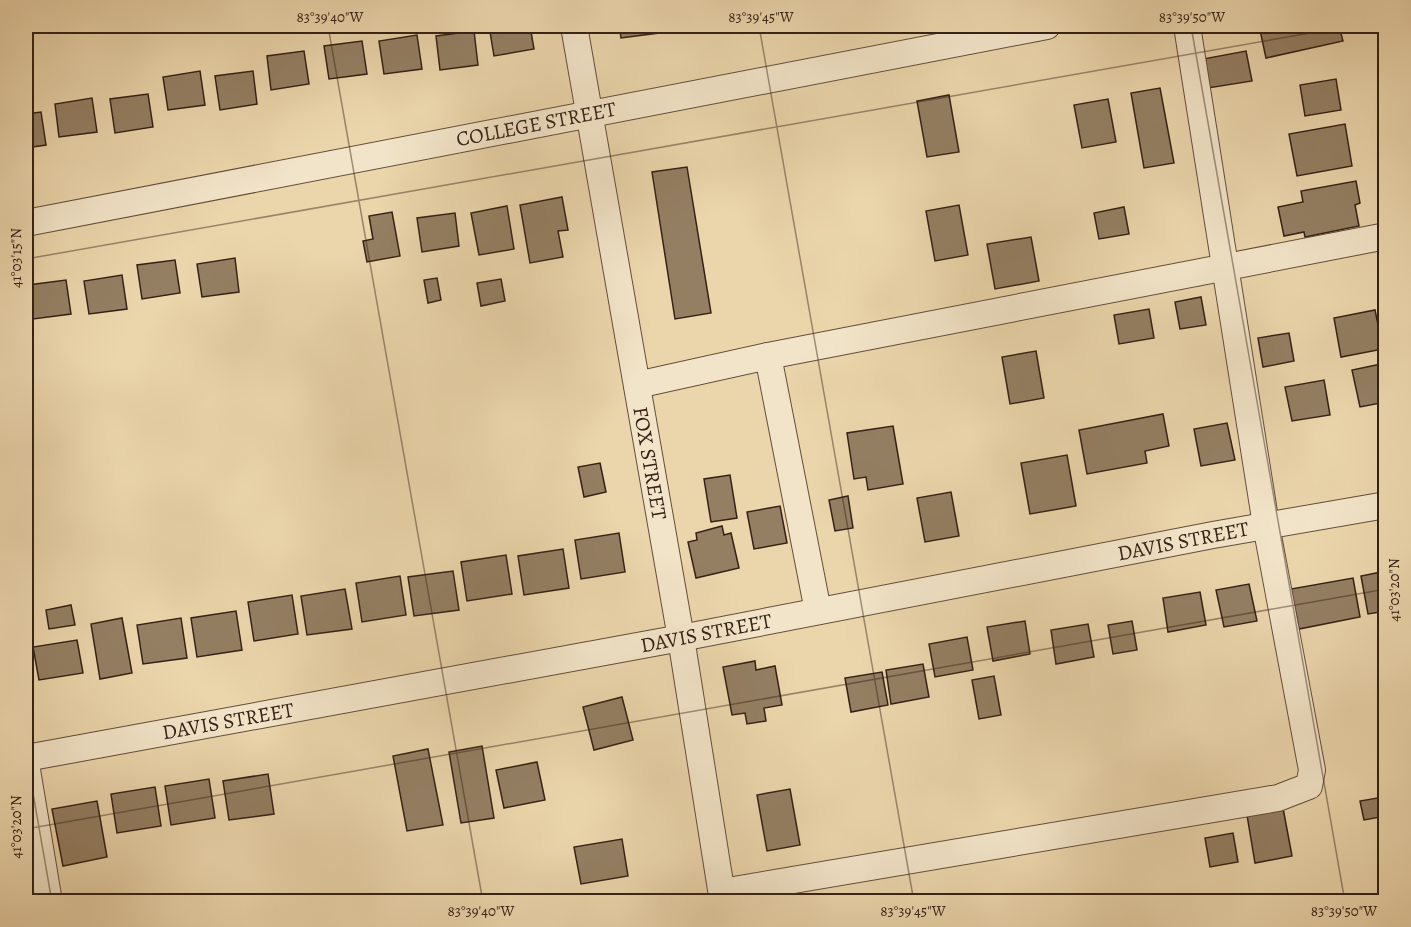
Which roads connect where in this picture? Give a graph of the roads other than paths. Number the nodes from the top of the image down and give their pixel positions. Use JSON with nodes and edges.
{"nodes":[{"id":1,"x":574,"y":26,"type":"edge"},
{"id":2,"x":1047,"y":26,"type":"edge"},
{"id":3,"x":1187,"y":26,"type":"edge"},
{"id":4,"x":590,"y":114,"type":"junction"},
{"id":5,"x":26,"y":223,"type":"edge"},
{"id":6,"x":1386,"y":236,"type":"edge"},
{"id":7,"x":1226,"y":267,"type":"junction"},
{"id":8,"x":768,"y":356,"type":"junction"},
{"id":9,"x":637,"y":385,"type":"junction"},
{"id":10,"x":1386,"y":505,"type":"edge"},
{"id":11,"x":1266,"y":525,"type":"junction"},
{"id":12,"x":818,"y":611,"type":"junction"},
{"id":13,"x":681,"y":638,"type":"junction"},
{"id":14,"x":26,"y":758,"type":"edge"},
{"id":15,"x":26,"y":764,"type":"edge"},
{"id":16,"x":722,"y":897,"type":"edge"},
{"id":17,"x":49,"y":902,"type":"edge"}],
"edges":[{"from":1,"to":4,"type":"street","name":"FOX STREET"},
{"from":2,"to":4,"type":"street","name":"COLLEGE STREET"},
{"from":3,"to":7,"type":"street"},
{"from":4,"to":5,"type":"street","name":"COLLEGE STREET"},
{"from":4,"to":9,"type":"street","name":"FOX STREET"},
{"from":6,"to":7,"type":"street"},
{"from":7,"to":8,"type":"street"},
{"from":7,"to":11,"type":"street"},
{"from":8,"to":9,"type":"street"},
{"from":8,"to":12,"type":"street"},
{"from":9,"to":13,"type":"street","name":"FOX STREET"},
{"from":10,"to":11,"type":"street","name":"DAVIS STREET"},
{"from":11,"to":12,"type":"street","name":"DAVIS STREET"},
{"from":11,"to":16,"type":"street"},
{"from":12,"to":13,"type":"street","name":"DAVIS STREET"},
{"from":13,"to":14,"type":"street","name":"DAVIS STREET"},
{"from":13,"to":16,"type":"street","name":"FOX STREET"},
{"from":15,"to":17,"type":"street"}]}
